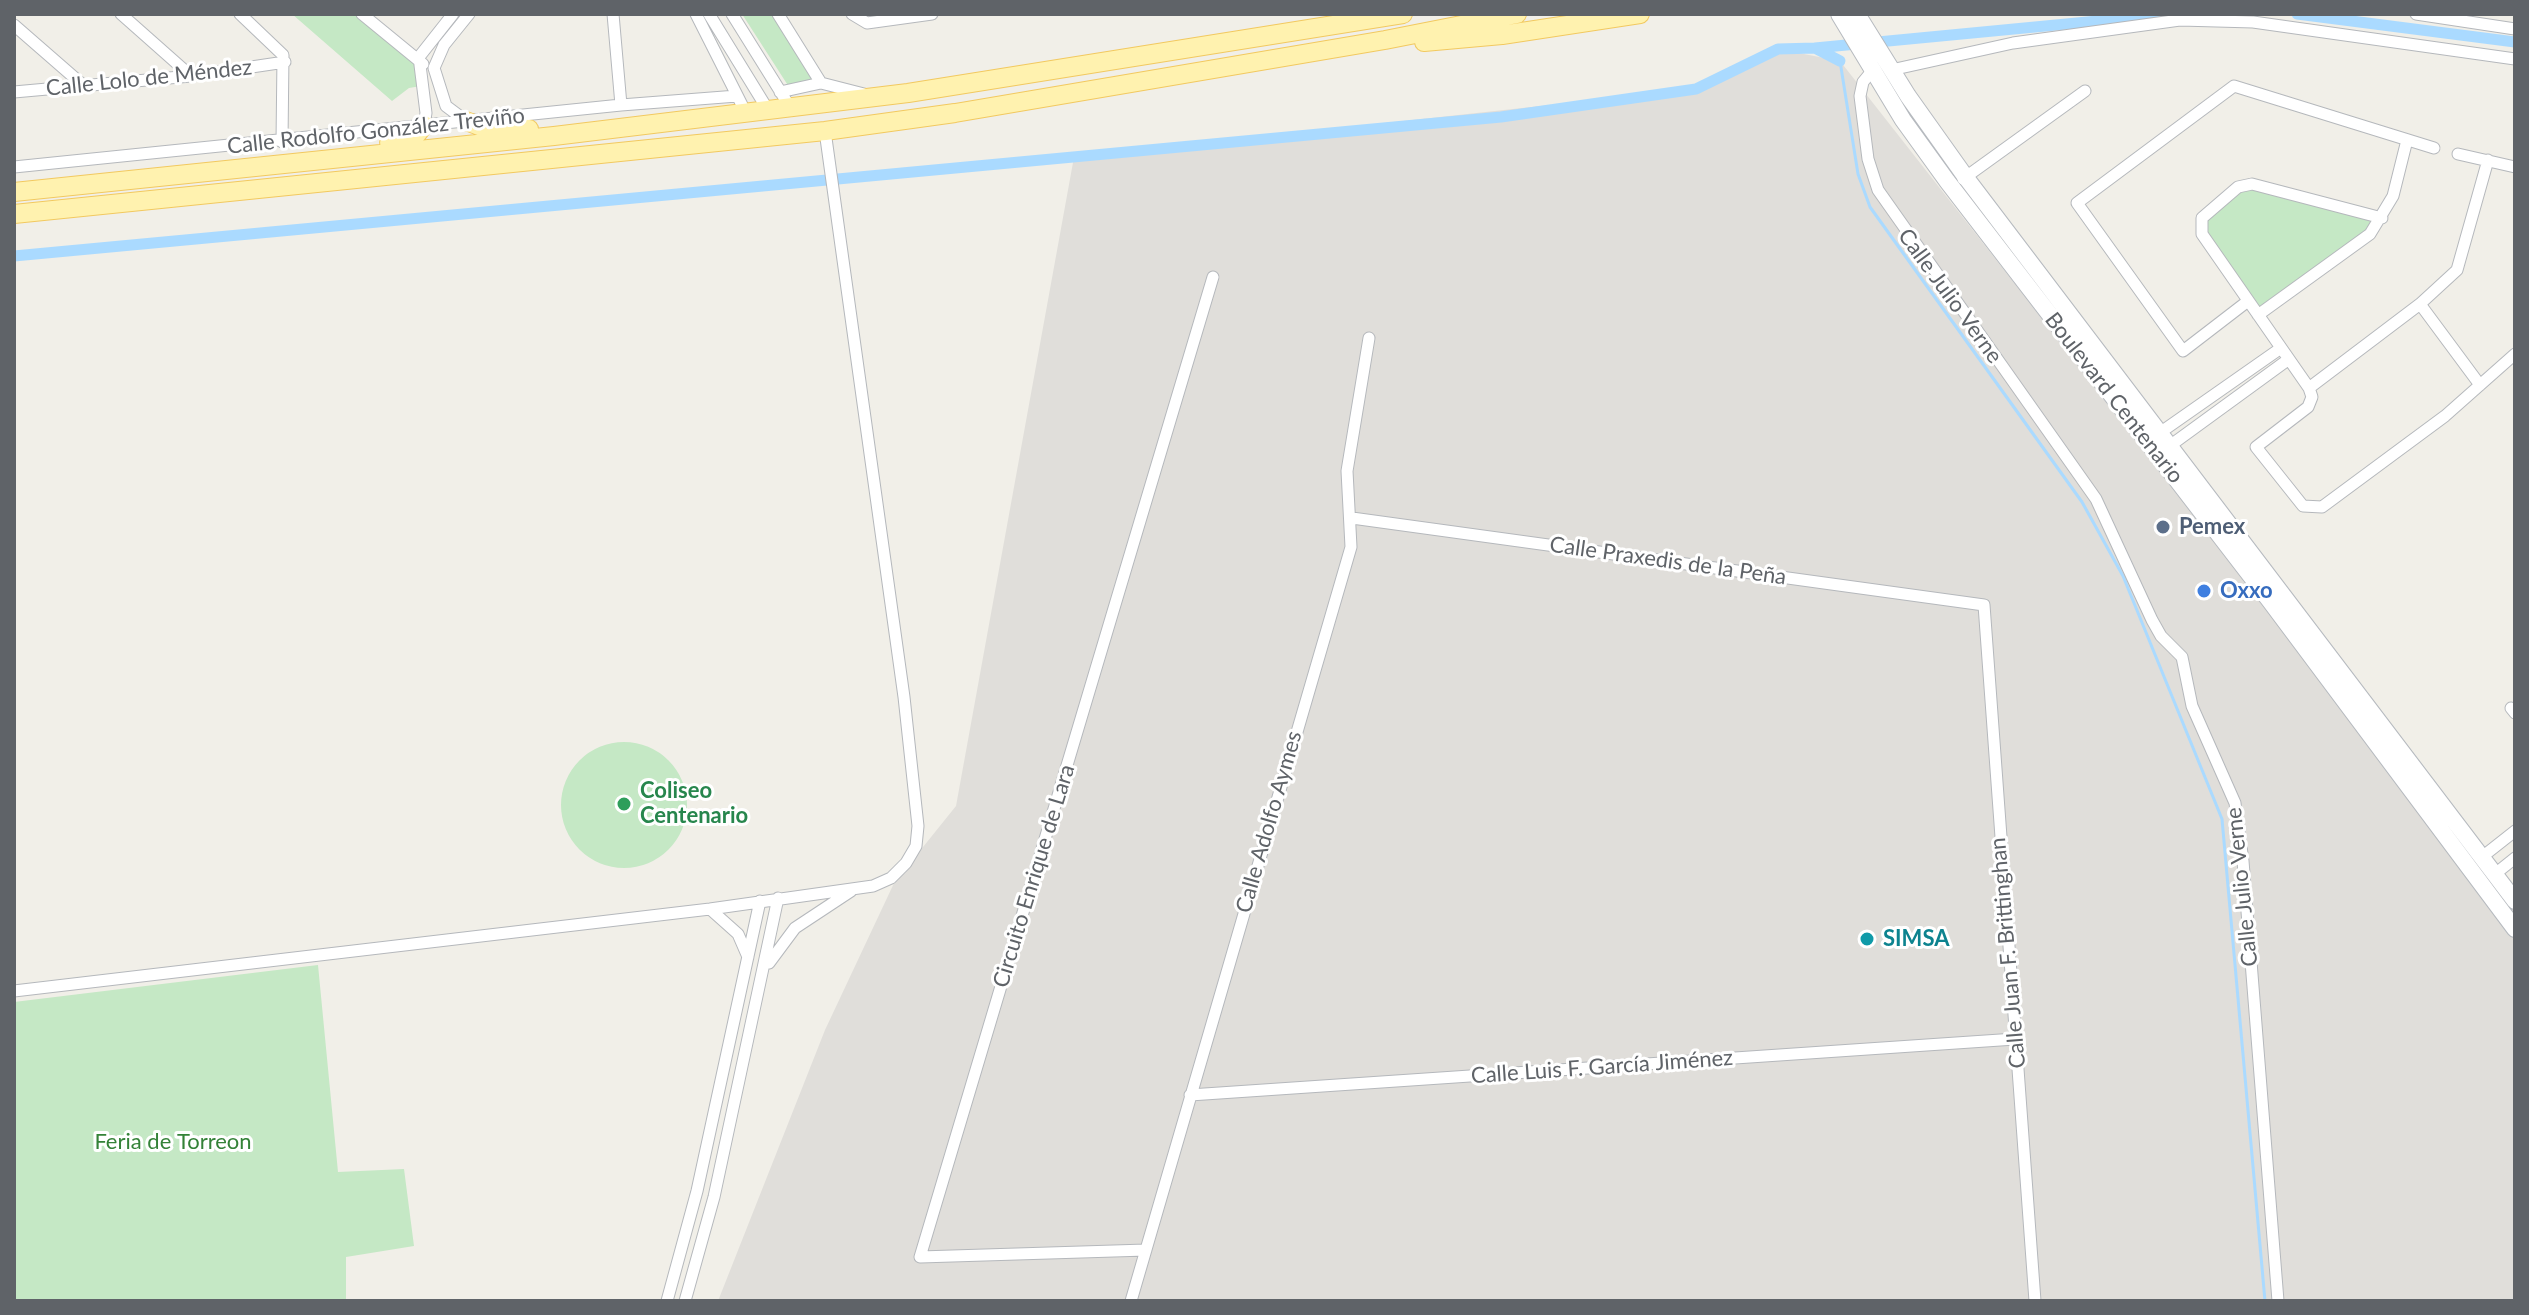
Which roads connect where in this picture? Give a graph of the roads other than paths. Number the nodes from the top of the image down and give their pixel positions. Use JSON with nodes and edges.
{"nodes":[{"id":1,"x":121,"y":14,"type":"edge"},
{"id":2,"x":240,"y":14,"type":"edge"},
{"id":3,"x":362,"y":14,"type":"edge"},
{"id":4,"x":453,"y":14,"type":"edge"},
{"id":5,"x":469,"y":14,"type":"edge"},
{"id":6,"x":613,"y":14,"type":"edge"},
{"id":7,"x":696,"y":14,"type":"edge"},
{"id":8,"x":709,"y":14,"type":"edge"},
{"id":9,"x":732,"y":14,"type":"edge"},
{"id":10,"x":778,"y":14,"type":"edge"},
{"id":11,"x":852,"y":14,"type":"edge"},
{"id":12,"x":932,"y":14,"type":"edge"},
{"id":13,"x":1346,"y":14,"type":"edge"},
{"id":14,"x":1403,"y":14,"type":"edge"},
{"id":15,"x":1517,"y":14,"type":"edge"},
{"id":16,"x":1640,"y":14,"type":"edge"},
{"id":17,"x":2416,"y":14,"type":"edge"},
{"id":18,"x":1850,"y":18,"type":"edge"},
{"id":19,"x":14,"y":25,"type":"edge"},
{"id":20,"x":2515,"y":29,"type":"edge"},
{"id":21,"x":1272,"y":35,"type":"junction"},
{"id":22,"x":1385,"y":40,"type":"junction"},
{"id":23,"x":727,"y":41,"type":"junction"},
{"id":24,"x":713,"y":51,"type":"junction"},
{"id":25,"x":2515,"y":59,"type":"edge"},
{"id":26,"x":285,"y":62,"type":"junction"},
{"id":27,"x":418,"y":63,"type":"junction"},
{"id":28,"x":742,"y":65,"type":"junction"},
{"id":29,"x":1878,"y":65,"type":"junction"},
{"id":30,"x":434,"y":68,"type":"junction"},
{"id":31,"x":726,"y":75,"type":"junction"},
{"id":32,"x":191,"y":76,"type":"junction"},
{"id":33,"x":821,"y":83,"type":"junction"},
{"id":34,"x":84,"y":86,"type":"junction"},
{"id":35,"x":2085,"y":91,"type":"dead end"},
{"id":36,"x":14,"y":92,"type":"edge"},
{"id":37,"x":881,"y":97,"type":"junction"},
{"id":38,"x":785,"y":100,"type":"junction"},
{"id":39,"x":742,"y":104,"type":"junction"},
{"id":40,"x":621,"y":105,"type":"junction"},
{"id":41,"x":768,"y":110,"type":"junction"},
{"id":42,"x":466,"y":121,"type":"junction"},
{"id":43,"x":424,"y":125,"type":"junction"},
{"id":44,"x":825,"y":131,"type":"junction"},
{"id":45,"x":554,"y":136,"type":"junction"},
{"id":46,"x":2407,"y":140,"type":"junction"},
{"id":47,"x":282,"y":142,"type":"junction"},
{"id":48,"x":2434,"y":148,"type":"dead end"},
{"id":49,"x":369,"y":154,"type":"junction"},
{"id":50,"x":2458,"y":154,"type":"dead end"},
{"id":51,"x":2488,"y":160,"type":"junction"},
{"id":52,"x":14,"y":167,"type":"edge"},
{"id":53,"x":2515,"y":167,"type":"edge"},
{"id":54,"x":1967,"y":179,"type":"junction"},
{"id":55,"x":1947,"y":181,"type":"junction"},
{"id":56,"x":14,"y":192,"type":"edge"},
{"id":57,"x":1962,"y":201,"type":"junction"},
{"id":58,"x":14,"y":214,"type":"edge"},
{"id":59,"x":2382,"y":218,"type":"junction"},
{"id":60,"x":1213,"y":277,"type":"dead end"},
{"id":61,"x":2025,"y":282,"type":"junction"},
{"id":62,"x":2248,"y":301,"type":"junction"},
{"id":63,"x":2420,"y":304,"type":"junction"},
{"id":64,"x":2258,"y":315,"type":"junction"},
{"id":65,"x":2082,"y":329,"type":"junction"},
{"id":66,"x":1369,"y":338,"type":"dead end"},
{"id":67,"x":2281,"y":348,"type":"junction"},
{"id":68,"x":2515,"y":354,"type":"edge"},
{"id":69,"x":2289,"y":359,"type":"junction"},
{"id":70,"x":2099,"y":378,"type":"junction"},
{"id":71,"x":2480,"y":385,"type":"junction"},
{"id":72,"x":2309,"y":388,"type":"junction"},
{"id":73,"x":2166,"y":438,"type":"junction"},
{"id":74,"x":1352,"y":518,"type":"junction"},
{"id":75,"x":1984,"y":605,"type":"joint"},
{"id":76,"x":2408,"y":773,"type":"junction"},
{"id":77,"x":2432,"y":819,"type":"junction"},
{"id":78,"x":2515,"y":831,"type":"edge"},
{"id":79,"x":2482,"y":857,"type":"junction"},
{"id":80,"x":2515,"y":858,"type":"edge"},
{"id":81,"x":2495,"y":874,"type":"junction"},
{"id":82,"x":856,"y":888,"type":"junction"},
{"id":83,"x":778,"y":898,"type":"junction"},
{"id":84,"x":760,"y":901,"type":"junction"},
{"id":85,"x":2515,"y":901,"type":"edge"},
{"id":86,"x":710,"y":909,"type":"junction"},
{"id":87,"x":2515,"y":929,"type":"edge"},
{"id":88,"x":748,"y":957,"type":"junction"},
{"id":89,"x":765,"y":970,"type":"junction"},
{"id":90,"x":14,"y":991,"type":"edge"},
{"id":91,"x":2015,"y":1039,"type":"junction"},
{"id":92,"x":1190,"y":1095,"type":"junction"},
{"id":93,"x":697,"y":1191,"type":"junction"},
{"id":94,"x":714,"y":1197,"type":"junction"},
{"id":95,"x":1146,"y":1250,"type":"junction"},
{"id":96,"x":667,"y":1301,"type":"edge"},
{"id":97,"x":685,"y":1301,"type":"edge"},
{"id":98,"x":1131,"y":1301,"type":"edge"},
{"id":99,"x":2035,"y":1301,"type":"edge"},
{"id":100,"x":2278,"y":1301,"type":"edge"}],
"edges":[{"from":1,"to":32,"type":"street"},
{"from":2,"to":26,"type":"street"},
{"from":3,"to":27,"type":"street"},
{"from":4,"to":27,"type":"street"},
{"from":5,"to":30,"type":"street"},
{"from":6,"to":40,"type":"street"},
{"from":7,"to":24,"type":"street"},
{"from":8,"to":23,"type":"street"},
{"from":9,"to":38,"type":"street"},
{"from":10,"to":33,"type":"street"},
{"from":11,"to":12,"type":"street"},
{"from":13,"to":21,"type":"main road"},
{"from":14,"to":21,"type":"main road"},
{"from":15,"to":22,"type":"main road"},
{"from":16,"to":22,"type":"main road"},
{"from":17,"to":20,"type":"street"},
{"from":18,"to":29,"type":"main road","name":"Boulevard Centenario"},
{"from":19,"to":34,"type":"street"},
{"from":21,"to":37,"type":"main road"},
{"from":22,"to":44,"type":"main road"},
{"from":23,"to":24,"type":"street"},
{"from":23,"to":28,"type":"street"},
{"from":24,"to":31,"type":"street"},
{"from":25,"to":29,"type":"street"},
{"from":26,"to":32,"type":"street","name":"Calle Lolo de Méndez"},
{"from":26,"to":47,"type":"street"},
{"from":27,"to":30,"type":"street"},
{"from":27,"to":43,"type":"street"},
{"from":28,"to":31,"type":"street"},
{"from":28,"to":41,"type":"street"},
{"from":29,"to":54,"type":"main road","name":"Boulevard Centenario"},
{"from":29,"to":55,"type":"main road","name":"Boulevard Centenario"},
{"from":29,"to":100,"type":"street","name":"Calle Julio Verne"},
{"from":30,"to":42,"type":"street"},
{"from":31,"to":39,"type":"street"},
{"from":32,"to":34,"type":"street","name":"Calle Lolo de Méndez"},
{"from":33,"to":37,"type":"street"},
{"from":33,"to":38,"type":"street"},
{"from":34,"to":36,"type":"street","name":"Calle Lolo de Méndez"},
{"from":35,"to":54,"type":"street"},
{"from":37,"to":38,"type":"main road"},
{"from":38,"to":41,"type":"main road"},
{"from":39,"to":40,"type":"street","name":"Calle Rodolfo González Treviño"},
{"from":39,"to":41,"type":"main road"},
{"from":39,"to":45,"type":"main road"},
{"from":40,"to":42,"type":"street","name":"Calle Rodolfo González Treviño"},
{"from":42,"to":43,"type":"street","name":"Calle Rodolfo González Treviño"},
{"from":42,"to":45,"type":"main road"},
{"from":43,"to":47,"type":"street","name":"Calle Rodolfo González Treviño"},
{"from":43,"to":49,"type":"main road"},
{"from":44,"to":58,"type":"main road"},
{"from":44,"to":82,"type":"street"},
{"from":45,"to":49,"type":"main road"},
{"from":46,"to":48,"type":"street"},
{"from":46,"to":59,"type":"street"},
{"from":46,"to":62,"type":"street"},
{"from":47,"to":52,"type":"street","name":"Calle Rodolfo González Treviño"},
{"from":49,"to":56,"type":"main road"},
{"from":50,"to":51,"type":"street"},
{"from":51,"to":53,"type":"street"},
{"from":51,"to":63,"type":"street"},
{"from":54,"to":55,"type":"street"},
{"from":54,"to":57,"type":"street"},
{"from":54,"to":65,"type":"main road","name":"Boulevard Centenario"},
{"from":55,"to":57,"type":"main road","name":"Boulevard Centenario"},
{"from":57,"to":61,"type":"main road","name":"Boulevard Centenario"},
{"from":59,"to":62,"type":"street"},
{"from":59,"to":64,"type":"street"},
{"from":60,"to":95,"type":"street","name":"Circuito Enrique de Lara"},
{"from":61,"to":65,"type":"main road"},
{"from":61,"to":70,"type":"main road","name":"Boulevard Centenario"},
{"from":62,"to":64,"type":"street"},
{"from":63,"to":71,"type":"street"},
{"from":63,"to":72,"type":"street"},
{"from":64,"to":67,"type":"street"},
{"from":65,"to":73,"type":"main road","name":"Boulevard Centenario"},
{"from":66,"to":74,"type":"street","name":"Calle Adolfo Aymes"},
{"from":67,"to":69,"type":"street"},
{"from":67,"to":73,"type":"street"},
{"from":68,"to":71,"type":"street"},
{"from":69,"to":72,"type":"street"},
{"from":69,"to":73,"type":"street"},
{"from":70,"to":73,"type":"main road"},
{"from":70,"to":76,"type":"main road","name":"Boulevard Centenario"},
{"from":71,"to":72,"type":"street"},
{"from":73,"to":76,"type":"main road","name":"Boulevard Centenario"},
{"from":74,"to":75,"type":"street","name":"Calle Praxedis de la Peña"},
{"from":74,"to":92,"type":"street","name":"Calle Adolfo Aymes"},
{"from":75,"to":91,"type":"street","name":"Calle Juan F. Brittinghan"},
{"from":76,"to":77,"type":"main road","name":"Boulevard Centenario"},
{"from":76,"to":79,"type":"main road","name":"Boulevard Centenario"},
{"from":77,"to":81,"type":"main road"},
{"from":77,"to":87,"type":"main road","name":"Boulevard Centenario"},
{"from":78,"to":79,"type":"street"},
{"from":79,"to":81,"type":"main road","name":"Boulevard Centenario"},
{"from":80,"to":81,"type":"street"},
{"from":81,"to":85,"type":"main road","name":"Boulevard Centenario"},
{"from":82,"to":83,"type":"street"},
{"from":82,"to":89,"type":"street"},
{"from":83,"to":84,"type":"street"},
{"from":83,"to":89,"type":"street"},
{"from":84,"to":86,"type":"street"},
{"from":84,"to":88,"type":"street"},
{"from":86,"to":88,"type":"street"},
{"from":86,"to":90,"type":"street"},
{"from":88,"to":93,"type":"street"},
{"from":89,"to":94,"type":"street"},
{"from":91,"to":92,"type":"street","name":"Calle Luis F. García Jiménez"},
{"from":91,"to":99,"type":"street","name":"Calle Juan F. Brittinghan"},
{"from":92,"to":95,"type":"street","name":"Calle Adolfo Aymes"},
{"from":93,"to":94,"type":"street"},
{"from":93,"to":96,"type":"street"},
{"from":94,"to":97,"type":"street"},
{"from":95,"to":98,"type":"street","name":"Calle Adolfo Aymes"}]}
